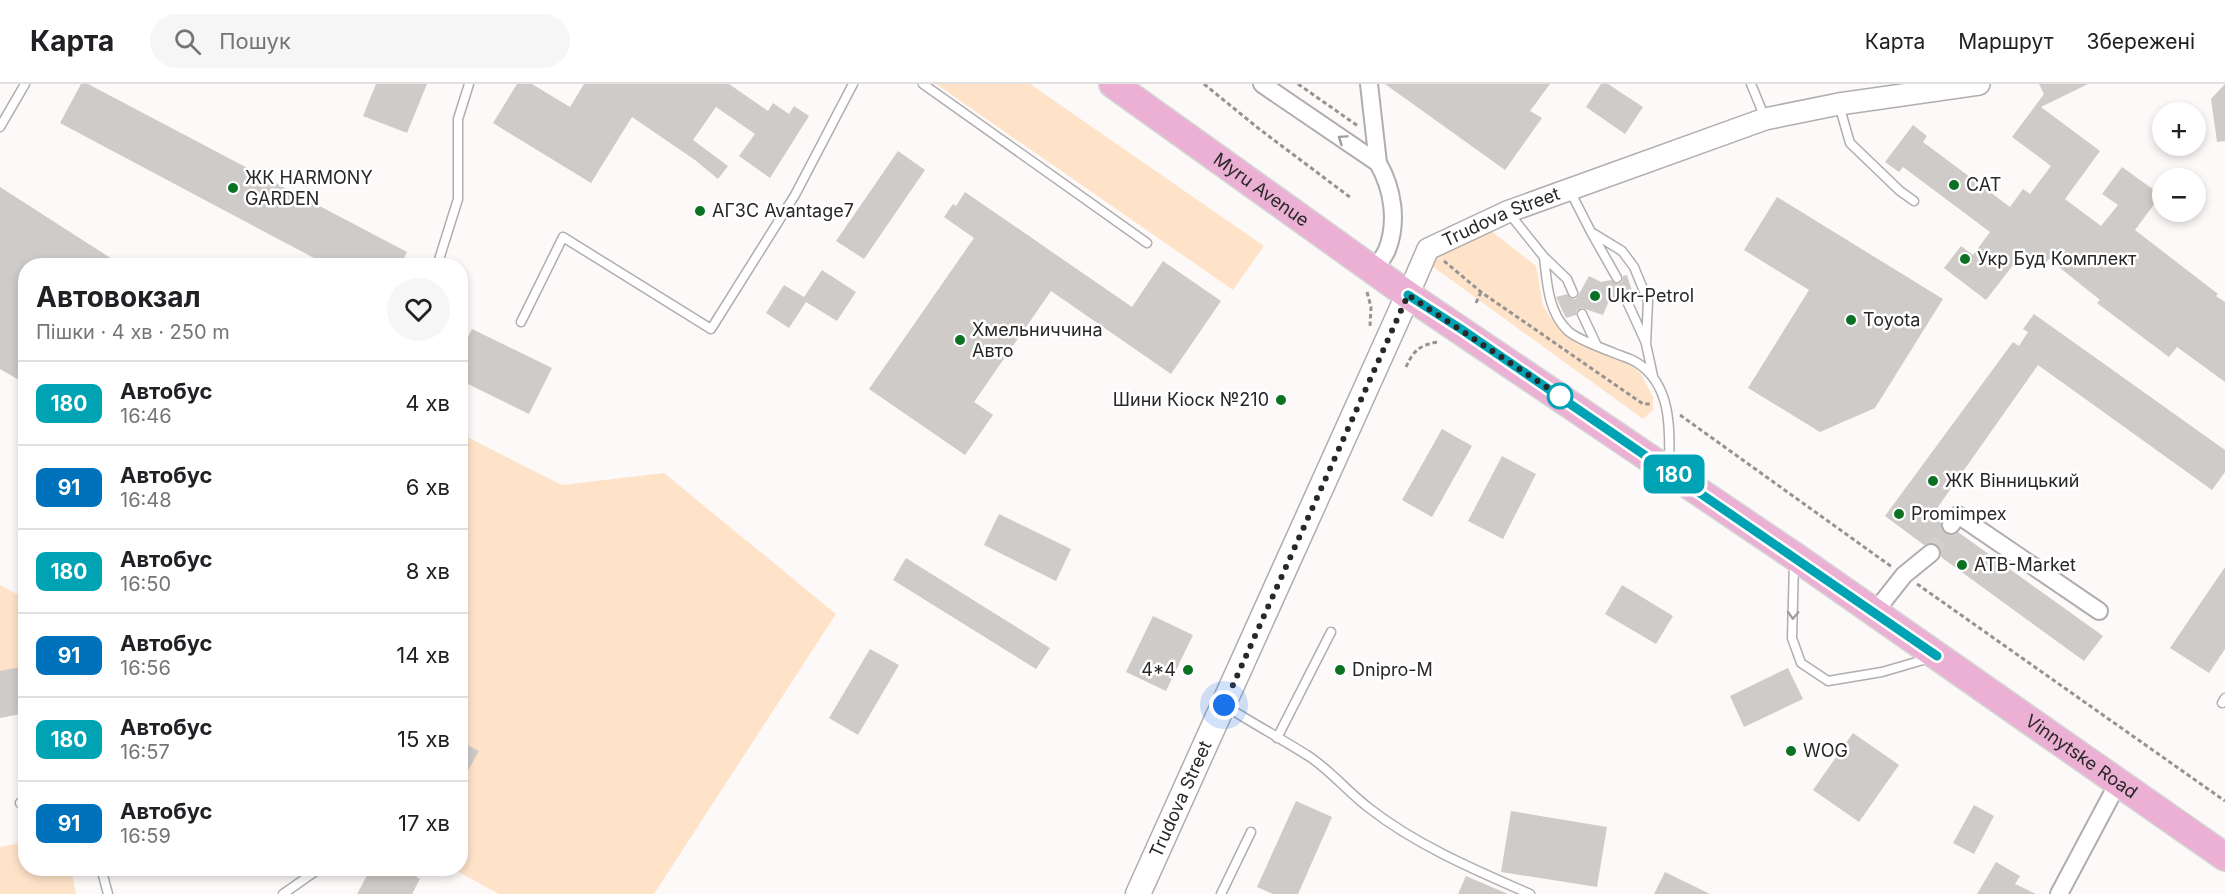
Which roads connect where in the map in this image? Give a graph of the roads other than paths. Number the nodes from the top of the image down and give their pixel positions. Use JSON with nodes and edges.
{"nodes":[{"id":1,"x":24,"y":84,"type":"edge"},
{"id":2,"x":469,"y":84,"type":"edge"},
{"id":3,"x":853,"y":84,"type":"edge"},
{"id":4,"x":923,"y":84,"type":"edge"},
{"id":5,"x":1113,"y":84,"type":"edge"},
{"id":6,"x":1262,"y":84,"type":"edge"},
{"id":7,"x":1369,"y":84,"type":"edge"},
{"id":8,"x":1751,"y":84,"type":"edge"},
{"id":9,"x":1979,"y":84,"type":"edge"},
{"id":10,"x":1839,"y":104,"type":"junction"},
{"id":11,"x":1765,"y":118,"type":"junction"},
{"id":12,"x":0,"y":127,"type":"edge"},
{"id":13,"x":1382,"y":170,"type":"junction"},
{"id":14,"x":1569,"y":189,"type":"junction"},
{"id":15,"x":1914,"y":201,"type":"dead end"},
{"id":16,"x":1507,"y":212,"type":"junction"},
{"id":17,"x":1591,"y":232,"type":"junction"},
{"id":18,"x":1148,"y":243,"type":"dead end"},
{"id":19,"x":440,"y":258,"type":"edge"},
{"id":20,"x":1544,"y":258,"type":"junction"},
{"id":21,"x":1617,"y":278,"type":"dead end"},
{"id":22,"x":1370,"y":279,"type":"junction"},
{"id":23,"x":1573,"y":293,"type":"dead end"},
{"id":24,"x":1408,"y":295,"type":"junction"},
{"id":25,"x":1624,"y":297,"type":"dead end"},
{"id":26,"x":1582,"y":314,"type":"dead end"},
{"id":27,"x":521,"y":322,"type":"dead end"},
{"id":28,"x":1646,"y":344,"type":"junction"},
{"id":29,"x":1597,"y":346,"type":"junction"},
{"id":30,"x":1653,"y":377,"type":"junction"},
{"id":31,"x":1669,"y":471,"type":"junction"},
{"id":32,"x":1951,"y":525,"type":"dead end"},
{"id":33,"x":1932,"y":553,"type":"tunnel mouth"},
{"id":34,"x":1794,"y":556,"type":"junction"},
{"id":35,"x":2099,"y":611,"type":"dead end"},
{"id":36,"x":1874,"y":613,"type":"junction"},
{"id":37,"x":1331,"y":632,"type":"dead end"},
{"id":38,"x":1937,"y":656,"type":"junction"},
{"id":39,"x":1224,"y":705,"type":"junction"},
{"id":40,"x":1277,"y":738,"type":"junction"},
{"id":41,"x":2118,"y":783,"type":"junction"},
{"id":42,"x":1251,"y":832,"type":"dead end"},
{"id":43,"x":2225,"y":857,"type":"edge"},
{"id":44,"x":103,"y":876,"type":"edge"},
{"id":45,"x":309,"y":876,"type":"edge"},
{"id":46,"x":108,"y":894,"type":"edge"},
{"id":47,"x":284,"y":894,"type":"edge"},
{"id":48,"x":1138,"y":894,"type":"edge"},
{"id":49,"x":1221,"y":894,"type":"edge"},
{"id":50,"x":1530,"y":894,"type":"edge"},
{"id":51,"x":2059,"y":894,"type":"edge"}],
"edges":[{"from":1,"to":12,"type":"lane"},
{"from":2,"to":19,"type":"lane"},
{"from":3,"to":27,"type":"lane"},
{"from":4,"to":18,"type":"lane"},
{"from":5,"to":22,"type":"main road","name":"Myru Avenue"},
{"from":13,"to":6,"type":"street","one_way":true},
{"from":7,"to":13,"type":"street"},
{"from":8,"to":11,"type":"lane"},
{"from":9,"to":10,"type":"street","name":"Trudova Street"},
{"from":10,"to":11,"type":"street","name":"Trudova Street"},
{"from":10,"to":15,"type":"lane"},
{"from":11,"to":14,"type":"street","name":"Trudova Street"},
{"from":13,"to":22,"type":"street"},
{"from":14,"to":16,"type":"street","name":"Trudova Street"},
{"from":14,"to":17,"type":"lane"},
{"from":16,"to":20,"type":"lane"},
{"from":16,"to":24,"type":"street","name":"Trudova Street"},
{"from":17,"to":21,"type":"lane"},
{"from":17,"to":28,"type":"lane"},
{"from":20,"to":23,"type":"lane"},
{"from":20,"to":29,"type":"lane"},
{"from":22,"to":24,"type":"main road","name":"Myru Avenue"},
{"from":24,"to":31,"type":"main road","name":"Myru Avenue"},
{"from":24,"to":39,"type":"main road","name":"Trudova Street"},
{"from":25,"to":28,"type":"lane"},
{"from":26,"to":29,"type":"lane"},
{"from":28,"to":30,"type":"lane"},
{"from":29,"to":30,"type":"lane"},
{"from":30,"to":31,"type":"lane"},
{"from":31,"to":34,"type":"main road","name":"Vinnytske Road"},
{"from":32,"to":35,"type":"street"},
{"from":33,"to":36,"type":"street"},
{"from":34,"to":36,"type":"main road","name":"Vinnytske Road"},
{"from":34,"to":38,"type":"lane","one_way":true},
{"from":36,"to":38,"type":"main road","name":"Vinnytske Road"},
{"from":37,"to":40,"type":"lane"},
{"from":38,"to":41,"type":"main road","name":"Vinnytske Road"},
{"from":39,"to":40,"type":"lane"},
{"from":39,"to":48,"type":"main road","name":"Trudova Street"},
{"from":40,"to":50,"type":"lane"},
{"from":41,"to":43,"type":"main road","name":"Vinnytske Road"},
{"from":41,"to":51,"type":"street"},
{"from":42,"to":49,"type":"lane"},
{"from":44,"to":46,"type":"lane"},
{"from":45,"to":47,"type":"lane"}]}
